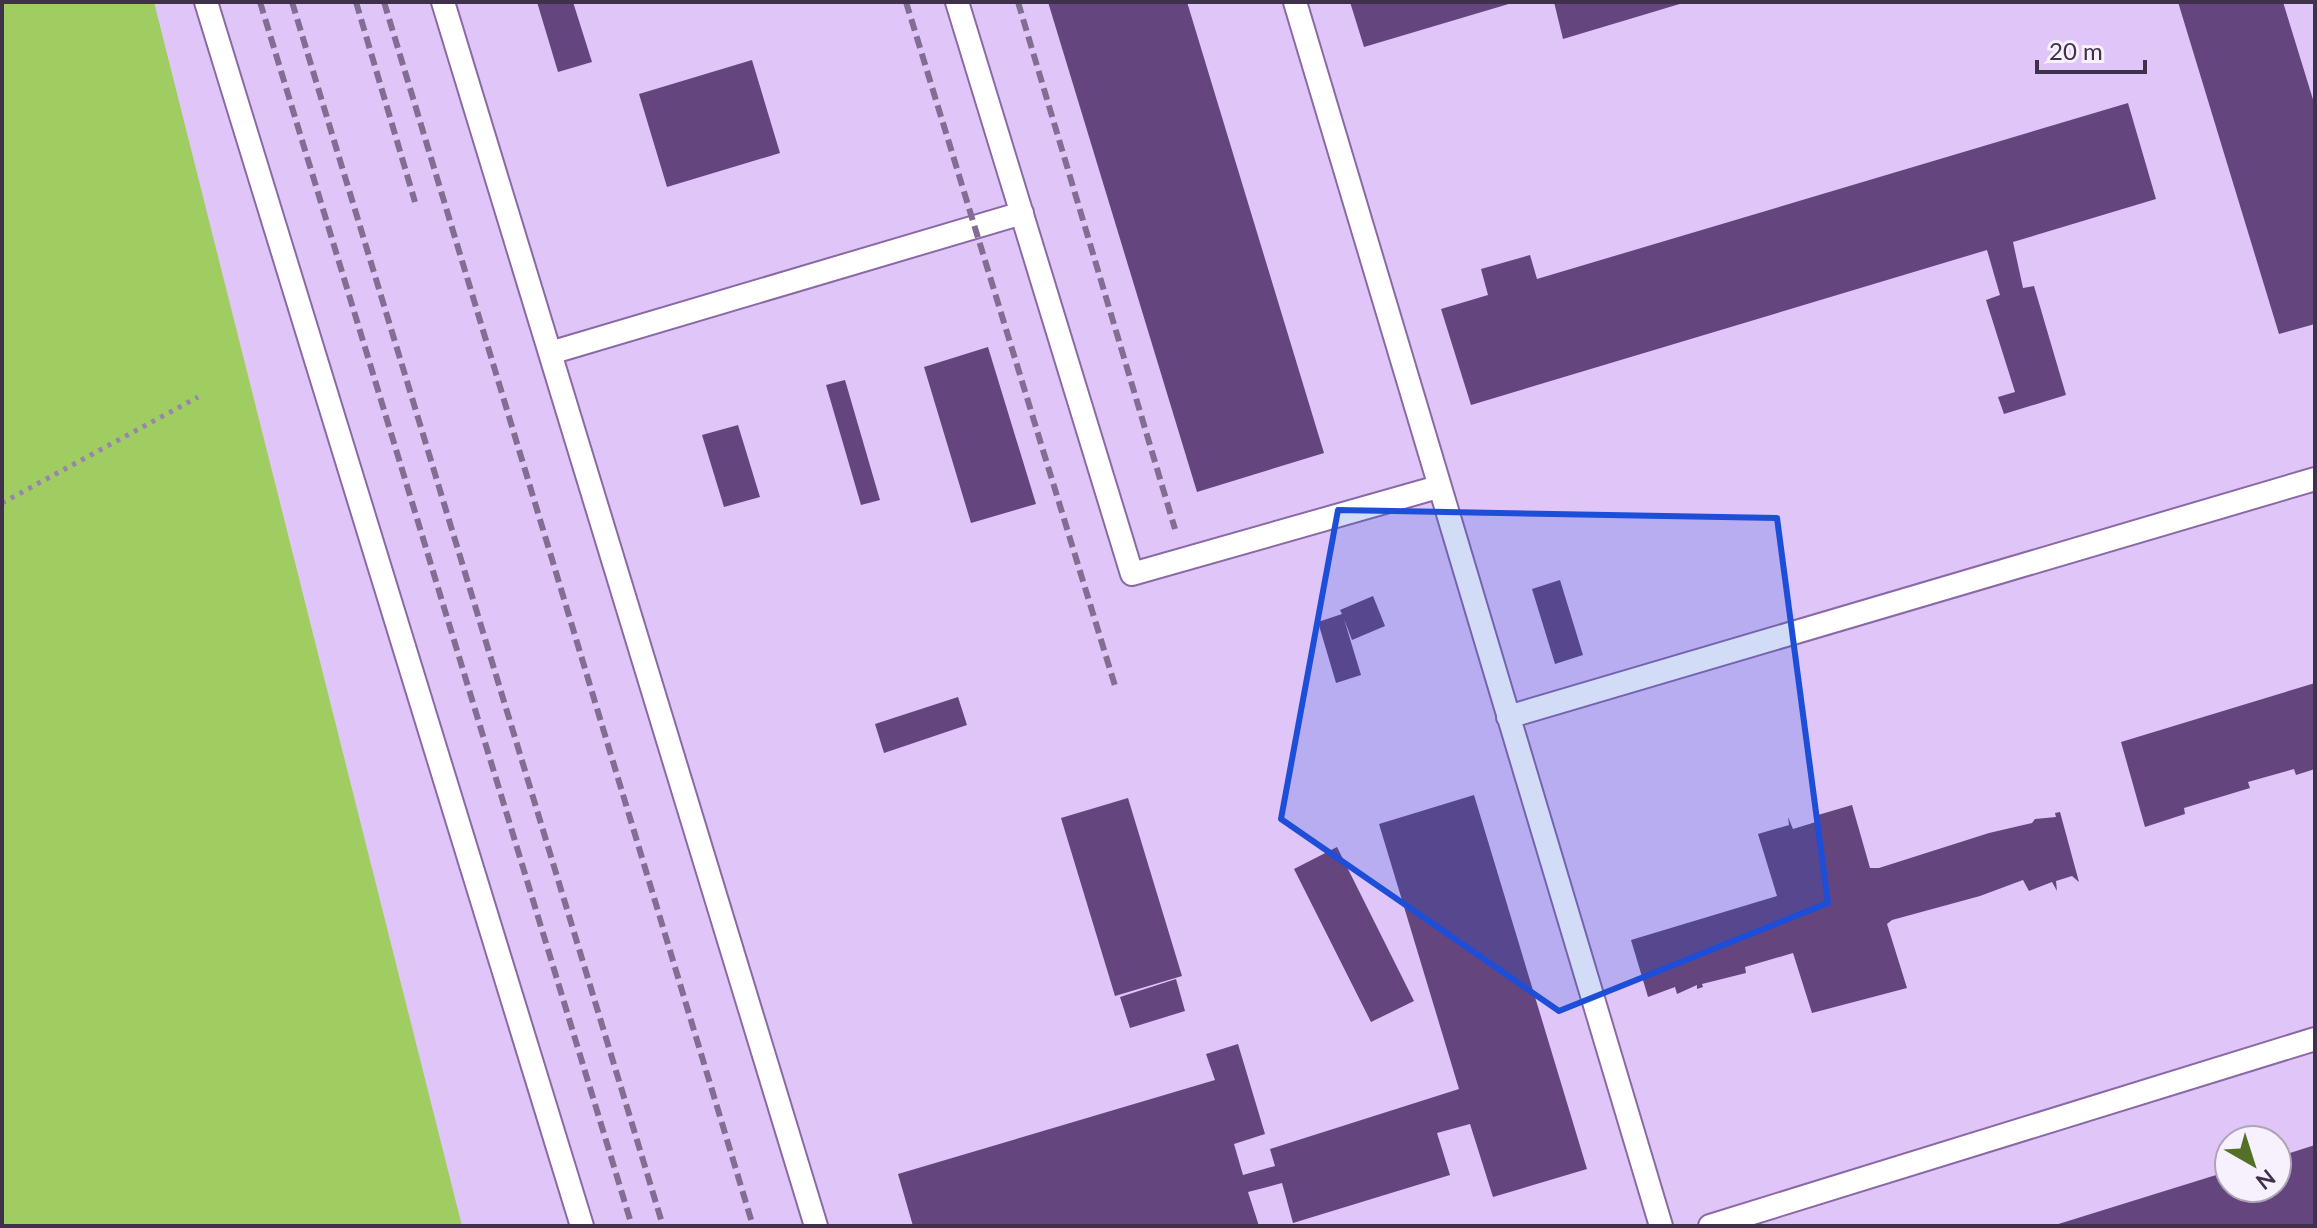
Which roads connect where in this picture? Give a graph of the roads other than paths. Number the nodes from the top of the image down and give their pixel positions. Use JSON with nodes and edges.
{"nodes":[{"id":1,"x":206,"y":2,"type":"edge"},
{"id":2,"x":443,"y":2,"type":"edge"},
{"id":3,"x":957,"y":2,"type":"edge"},
{"id":4,"x":1295,"y":2,"type":"edge"},
{"id":5,"x":1022,"y":213,"type":"junction"},
{"id":6,"x":550,"y":353,"type":"junction"},
{"id":7,"x":2315,"y":479,"type":"edge"},
{"id":8,"x":1438,"y":487,"type":"junction"},
{"id":9,"x":1508,"y":717,"type":"junction"},
{"id":10,"x":2315,"y":1039,"type":"edge"},
{"id":11,"x":582,"y":1226,"type":"edge"},
{"id":12,"x":816,"y":1226,"type":"edge"},
{"id":13,"x":1661,"y":1226,"type":"edge"},
{"id":14,"x":1710,"y":1226,"type":"edge"}],
"edges":[{"from":1,"to":11,"type":"lane"},
{"from":2,"to":6,"type":"lane"},
{"from":3,"to":5,"type":"lane"},
{"from":4,"to":8,"type":"lane"},
{"from":5,"to":6,"type":"lane"},
{"from":5,"to":8,"type":"lane"},
{"from":6,"to":12,"type":"lane"},
{"from":7,"to":9,"type":"lane"},
{"from":8,"to":9,"type":"lane"},
{"from":9,"to":13,"type":"lane"},
{"from":10,"to":14,"type":"lane"}]}
